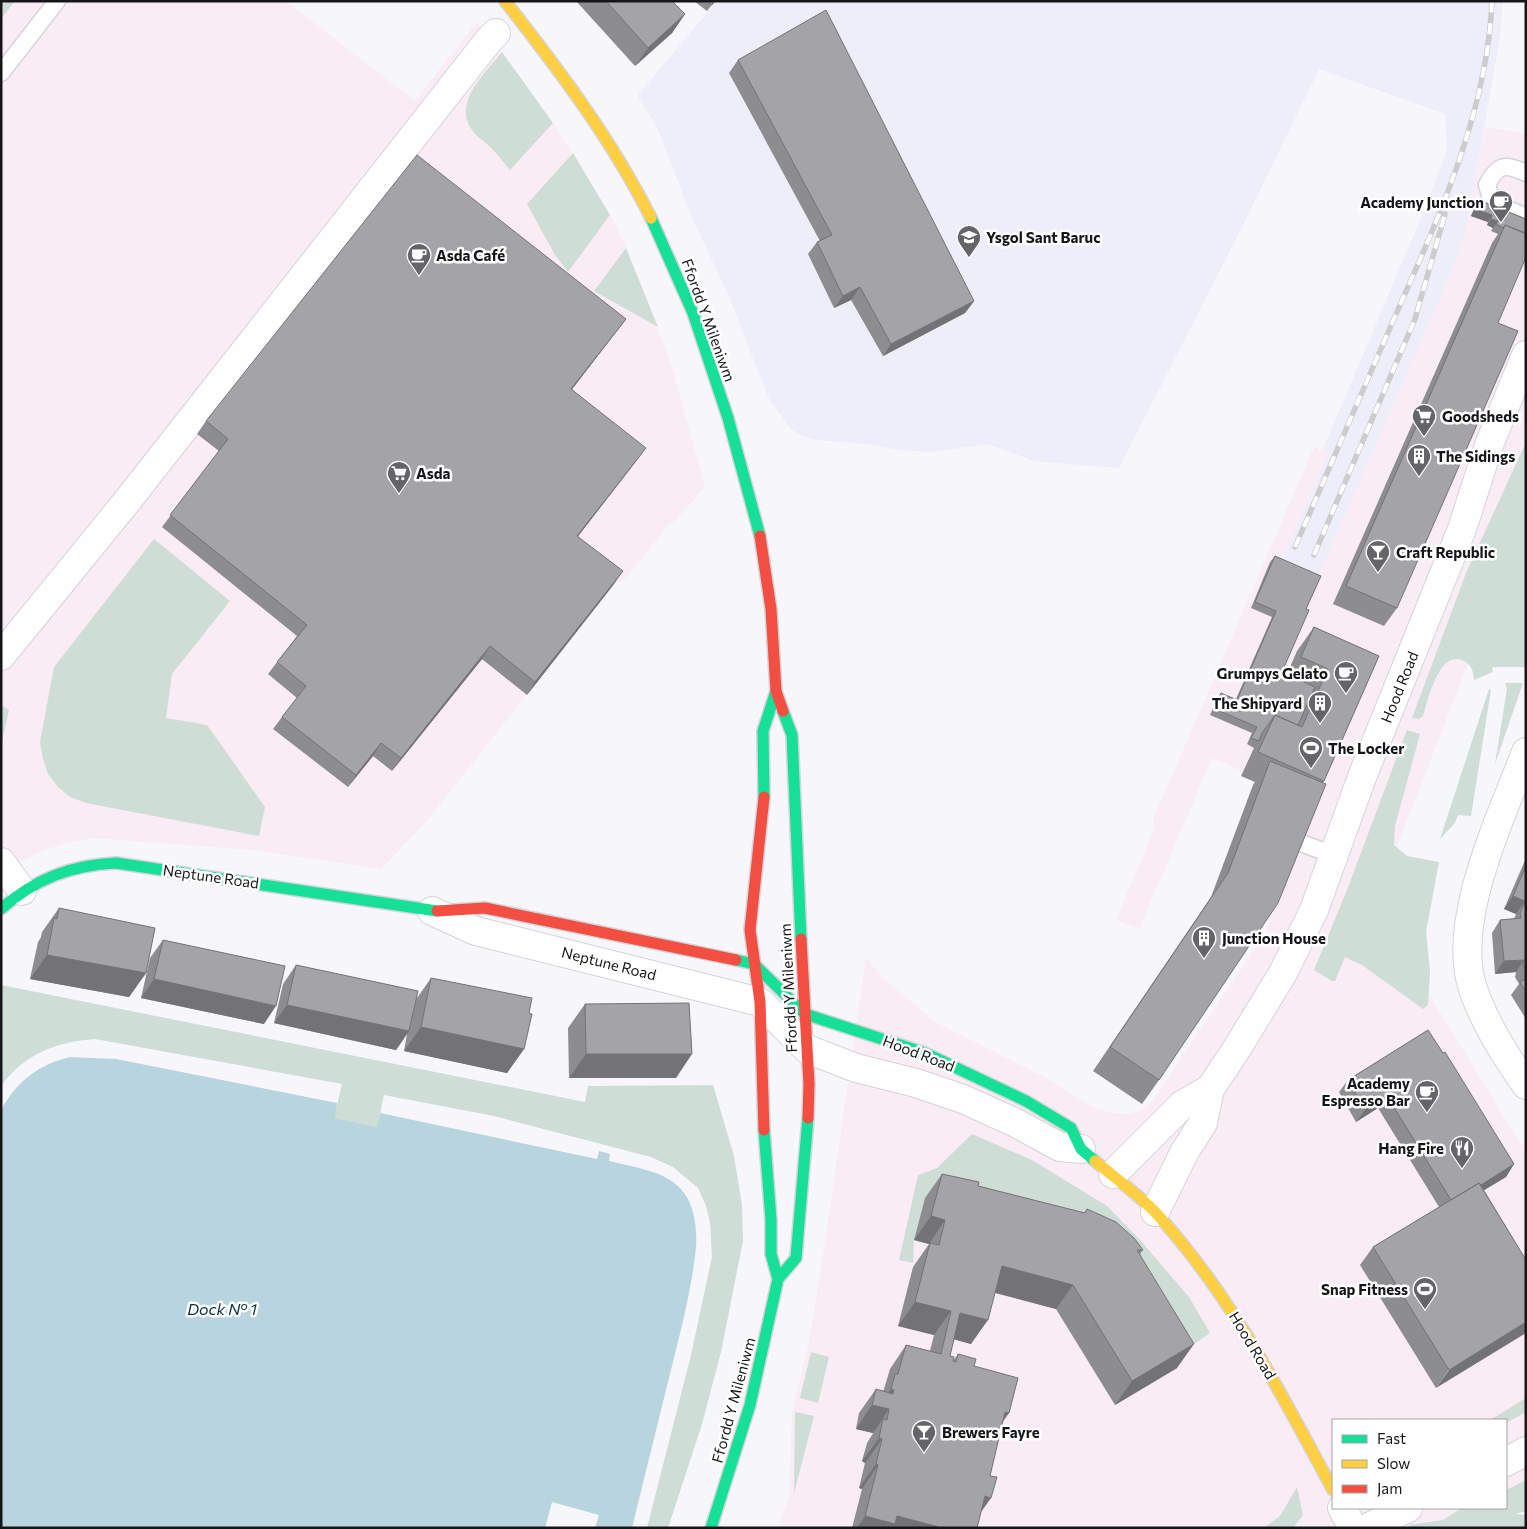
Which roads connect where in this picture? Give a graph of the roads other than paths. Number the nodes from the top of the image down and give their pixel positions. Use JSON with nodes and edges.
{"nodes":[{"id":1,"x":57,"y":1,"type":"edge"},
{"id":2,"x":506,"y":1,"type":"edge"},
{"id":3,"x":496,"y":33,"type":"dead end"},
{"id":4,"x":1,"y":73,"type":"edge"},
{"id":5,"x":1526,"y":173,"type":"edge"},
{"id":6,"x":1526,"y":217,"type":"edge"},
{"id":7,"x":1526,"y":355,"type":"edge"},
{"id":8,"x":1,"y":656,"type":"edge"},
{"id":9,"x":776,"y":691,"type":"junction"},
{"id":10,"x":1526,"y":752,"type":"edge"},
{"id":11,"x":1296,"y":841,"type":"edge"},
{"id":12,"x":1333,"y":855,"type":"junction"},
{"id":13,"x":1,"y":862,"type":"edge"},
{"id":14,"x":22,"y":891,"type":"junction"},
{"id":15,"x":1,"y":909,"type":"edge"},
{"id":16,"x":432,"y":911,"type":"junction"},
{"id":17,"x":754,"y":964,"type":"junction"},
{"id":18,"x":760,"y":1002,"type":"junction"},
{"id":19,"x":805,"y":1014,"type":"junction"},
{"id":20,"x":807,"y":1049,"type":"junction"},
{"id":21,"x":1526,"y":1085,"type":"edge"},
{"id":22,"x":1210,"y":1089,"type":"junction"},
{"id":23,"x":1081,"y":1149,"type":"junction"},
{"id":24,"x":1114,"y":1174,"type":"junction"},
{"id":25,"x":1155,"y":1212,"type":"junction"},
{"id":26,"x":778,"y":1279,"type":"junction"},
{"id":27,"x":1526,"y":1451,"type":"edge"},
{"id":28,"x":1507,"y":1461,"type":"edge"},
{"id":29,"x":1332,"y":1488,"type":"edge"},
{"id":30,"x":1343,"y":1509,"type":"edge"},
{"id":31,"x":1406,"y":1509,"type":"edge"},
{"id":32,"x":711,"y":1528,"type":"edge"},
{"id":33,"x":1353,"y":1528,"type":"edge"},
{"id":34,"x":1367,"y":1528,"type":"edge"}],
"edges":[{"from":1,"to":4,"type":"lane"},
{"from":2,"to":9,"type":"street","name":"Ffordd Y Mileniwm"},
{"from":3,"to":8,"type":"street"},
{"from":5,"to":6,"type":"lane"},
{"from":7,"to":12,"type":"street","name":"Hood Road"},
{"from":9,"to":17,"type":"street","name":"Ffordd Y Mileniwm"},
{"from":9,"to":19,"type":"street","name":"Ffordd Y Mileniwm"},
{"from":10,"to":21,"type":"street"},
{"from":11,"to":12,"type":"lane"},
{"from":12,"to":22,"type":"street","name":"Hood Road"},
{"from":13,"to":14,"type":"street"},
{"from":14,"to":15,"type":"street","name":"Neptune Road"},
{"from":14,"to":16,"type":"street","name":"Neptune Road"},
{"from":16,"to":17,"type":"street","name":"Neptune Road"},
{"from":16,"to":18,"type":"street","name":"Neptune Road"},
{"from":17,"to":18,"type":"street","name":"Ffordd Y Mileniwm"},
{"from":17,"to":19,"type":"street","name":"Hood Road"},
{"from":18,"to":20,"type":"street","name":"Hood Road"},
{"from":18,"to":26,"type":"street","name":"Ffordd Y Mileniwm"},
{"from":19,"to":20,"type":"street","name":"Ffordd Y Mileniwm"},
{"from":19,"to":23,"type":"street","name":"Hood Road"},
{"from":20,"to":23,"type":"street","name":"Hood Road"},
{"from":20,"to":26,"type":"street","name":"Ffordd Y Mileniwm"},
{"from":22,"to":24,"type":"street","name":"Hood Road"},
{"from":22,"to":25,"type":"street","name":"Hood Road"},
{"from":23,"to":24,"type":"street","name":"Hood Road"},
{"from":24,"to":25,"type":"street","name":"Hood Road"},
{"from":25,"to":29,"type":"street","name":"Hood Road"},
{"from":26,"to":32,"type":"street","name":"Ffordd Y Mileniwm"},
{"from":27,"to":28,"type":"street"},
{"from":30,"to":33,"type":"street"},
{"from":31,"to":34,"type":"street"}]}
